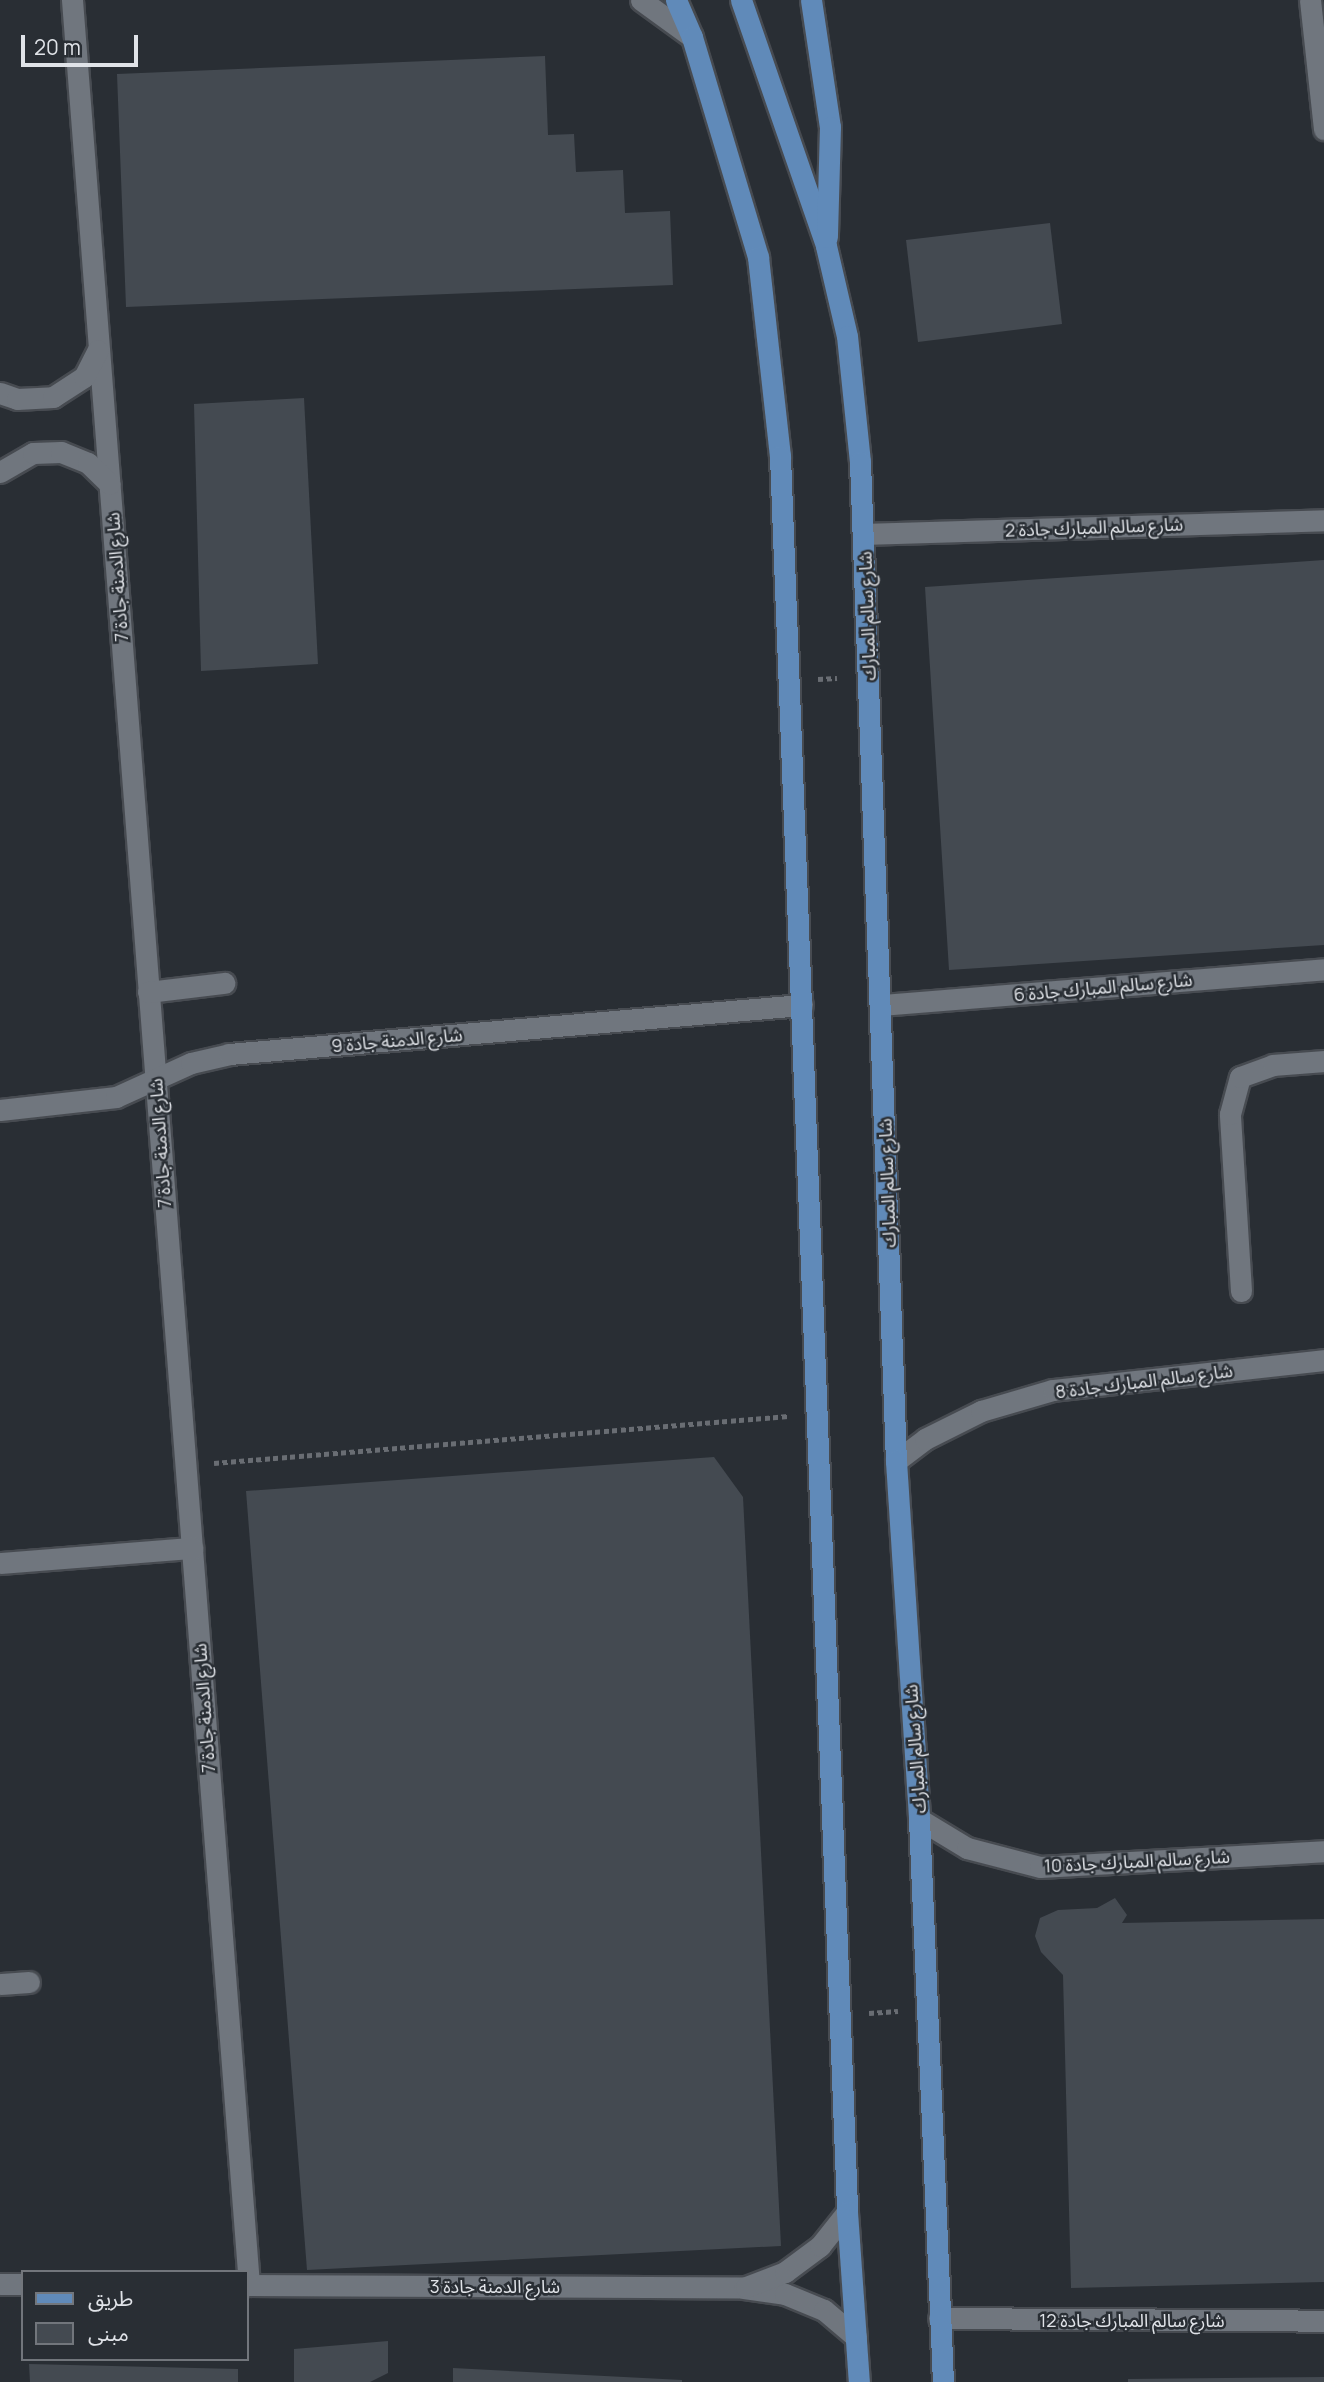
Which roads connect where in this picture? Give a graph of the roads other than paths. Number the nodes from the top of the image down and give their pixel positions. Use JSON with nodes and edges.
{"nodes":[{"id":1,"x":72,"y":0,"type":"edge"},
{"id":2,"x":641,"y":0,"type":"edge"},
{"id":3,"x":676,"y":0,"type":"edge"},
{"id":4,"x":741,"y":0,"type":"edge"},
{"id":5,"x":811,"y":0,"type":"edge"},
{"id":6,"x":1310,"y":0,"type":"edge"},
{"id":7,"x":692,"y":37,"type":"junction"},
{"id":8,"x":1324,"y":129,"type":"edge"},
{"id":9,"x":826,"y":246,"type":"junction"},
{"id":10,"x":99,"y":345,"type":"junction"},
{"id":11,"x":0,"y":393,"type":"edge"},
{"id":12,"x":0,"y":472,"type":"edge"},
{"id":13,"x":110,"y":484,"type":"junction"},
{"id":14,"x":1324,"y":520,"type":"edge"},
{"id":15,"x":864,"y":534,"type":"junction"},
{"id":16,"x":1324,"y":969,"type":"edge"},
{"id":17,"x":224,"y":983,"type":"dead end"},
{"id":18,"x":148,"y":992,"type":"junction"},
{"id":19,"x":881,"y":1004,"type":"junction"},
{"id":20,"x":802,"y":1006,"type":"junction"},
{"id":21,"x":1324,"y":1061,"type":"edge"},
{"id":22,"x":155,"y":1079,"type":"junction"},
{"id":23,"x":0,"y":1110,"type":"edge"},
{"id":24,"x":1241,"y":1291,"type":"dead end"},
{"id":25,"x":1324,"y":1360,"type":"edge"},
{"id":26,"x":896,"y":1461,"type":"junction"},
{"id":27,"x":192,"y":1548,"type":"junction"},
{"id":28,"x":0,"y":1563,"type":"edge"},
{"id":29,"x":919,"y":1819,"type":"junction"},
{"id":30,"x":1324,"y":1851,"type":"edge"},
{"id":31,"x":29,"y":1982,"type":"dead end"},
{"id":32,"x":0,"y":1984,"type":"edge"},
{"id":33,"x":847,"y":2211,"type":"junction"},
{"id":34,"x":247,"y":2270,"type":"edge"},
{"id":35,"x":0,"y":2284,"type":"edge"},
{"id":36,"x":21,"y":2284,"type":"edge"},
{"id":37,"x":248,"y":2285,"type":"edge"},
{"id":38,"x":744,"y":2288,"type":"junction"},
{"id":39,"x":939,"y":2318,"type":"junction"},
{"id":40,"x":1324,"y":2321,"type":"edge"},
{"id":41,"x":856,"y":2337,"type":"junction"},
{"id":42,"x":859,"y":2382,"type":"edge"},
{"id":43,"x":943,"y":2382,"type":"edge"}],
"edges":[{"from":1,"to":10,"type":"street","name":"شارع الدمنة جادة 7"},
{"from":2,"to":7,"type":"street"},
{"from":3,"to":7,"type":"main road"},
{"from":4,"to":9,"type":"main road","name":"شارع سالم المبارك"},
{"from":5,"to":9,"type":"main road"},
{"from":6,"to":8,"type":"street"},
{"from":7,"to":20,"type":"main road"},
{"from":9,"to":15,"type":"main road","name":"شارع سالم المبارك"},
{"from":10,"to":11,"type":"street"},
{"from":10,"to":13,"type":"street","name":"شارع الدمنة جادة 7"},
{"from":12,"to":13,"type":"street"},
{"from":13,"to":18,"type":"street","name":"شارع الدمنة جادة 7"},
{"from":14,"to":15,"type":"street","name":"شارع سالم المبارك جادة 2"},
{"from":15,"to":19,"type":"main road","name":"شارع سالم المبارك"},
{"from":16,"to":19,"type":"street","name":"شارع سالم المبارك جادة 6"},
{"from":17,"to":18,"type":"street"},
{"from":18,"to":22,"type":"street","name":"شارع الدمنة جادة 7"},
{"from":19,"to":26,"type":"main road","name":"شارع سالم المبارك"},
{"from":20,"to":22,"type":"street","name":"شارع الدمنة جادة 9"},
{"from":20,"to":33,"type":"main road"},
{"from":21,"to":24,"type":"street"},
{"from":22,"to":23,"type":"street","name":"شارع الدمنة جادة 9"},
{"from":22,"to":27,"type":"street","name":"شارع الدمنة جادة 7"},
{"from":25,"to":26,"type":"street","name":"شارع سالم المبارك جادة 8"},
{"from":26,"to":29,"type":"main road","name":"شارع سالم المبارك"},
{"from":27,"to":28,"type":"street"},
{"from":27,"to":34,"type":"street","name":"شارع الدمنة جادة 7"},
{"from":29,"to":30,"type":"street","name":"شارع سالم المبارك جادة 10"},
{"from":29,"to":39,"type":"main road","name":"شارع سالم المبارك"},
{"from":31,"to":32,"type":"street"},
{"from":33,"to":38,"type":"street","name":"شارع الدمنة جادة 3"},
{"from":33,"to":41,"type":"main road"},
{"from":35,"to":36,"type":"street"},
{"from":37,"to":38,"type":"street","name":"شارع الدمنة جادة 3"},
{"from":38,"to":41,"type":"street","name":"شارع الدمنة جادة 3"},
{"from":39,"to":40,"type":"street","name":"شارع سالم المبارك جادة 12"},
{"from":39,"to":43,"type":"main road","name":"شارع سالم المبارك"},
{"from":41,"to":42,"type":"main road"}]}
